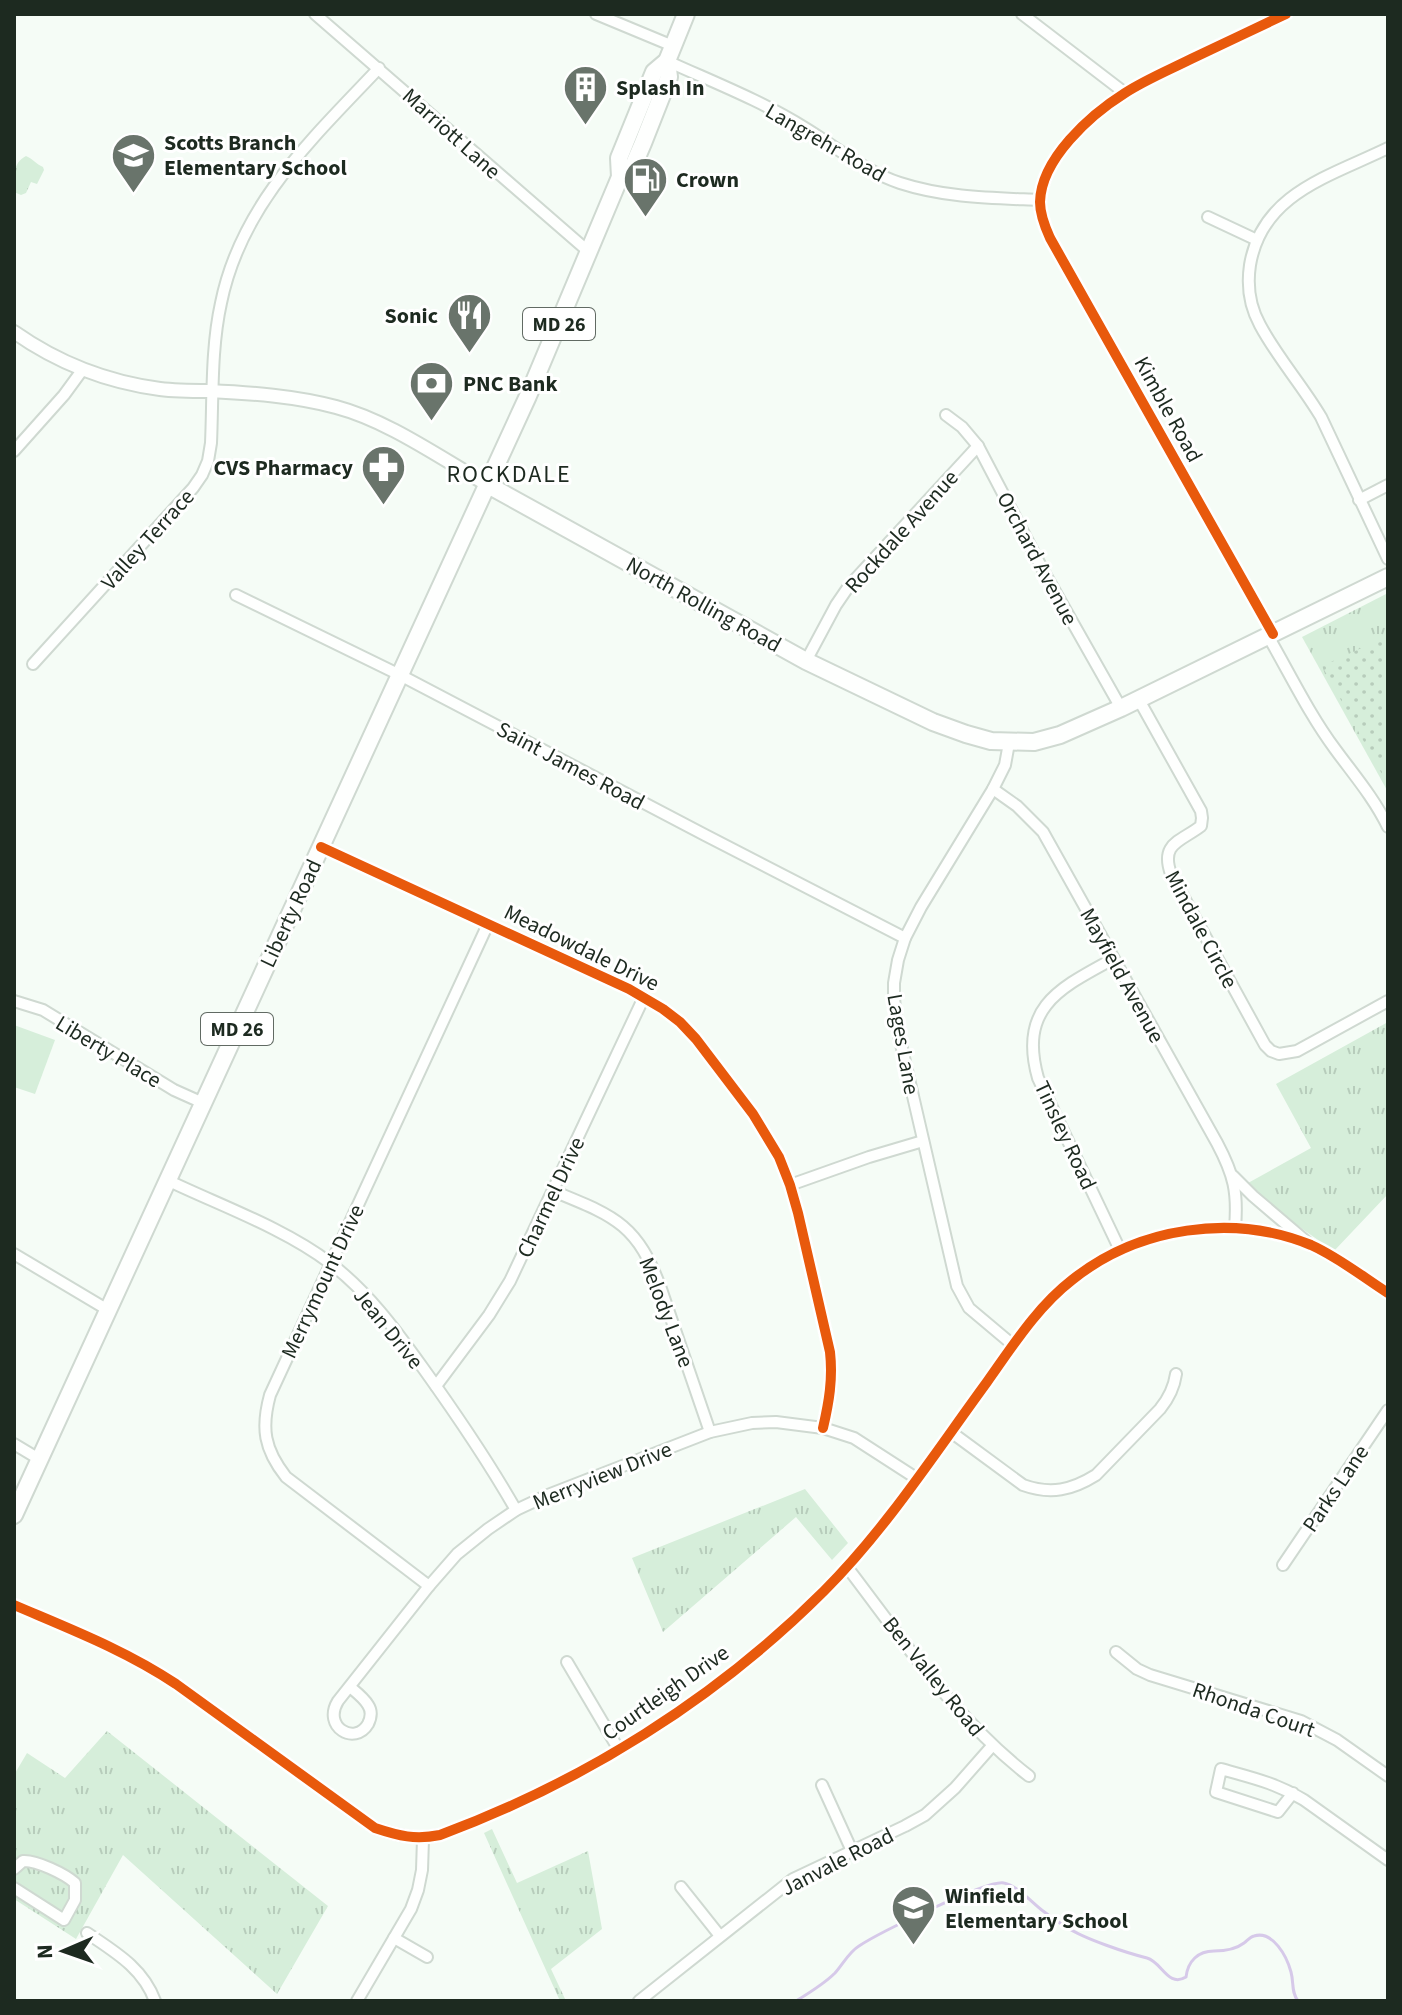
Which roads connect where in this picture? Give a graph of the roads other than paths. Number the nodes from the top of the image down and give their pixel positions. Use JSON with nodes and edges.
{"nodes":[{"id":1,"x":315,"y":14,"type":"edge"},
{"id":2,"x":596,"y":14,"type":"edge"},
{"id":3,"x":686,"y":14,"type":"edge"},
{"id":4,"x":1022,"y":14,"type":"edge"},
{"id":5,"x":1278,"y":15,"type":"edge"},
{"id":6,"x":670,"y":53,"type":"junction"},
{"id":7,"x":379,"y":68,"type":"junction"},
{"id":8,"x":1125,"y":93,"type":"junction"},
{"id":9,"x":1388,"y":148,"type":"edge"},
{"id":10,"x":1040,"y":200,"type":"junction"},
{"id":11,"x":1208,"y":217,"type":"dead end"},
{"id":12,"x":1257,"y":240,"type":"junction"},
{"id":13,"x":589,"y":252,"type":"junction"},
{"id":14,"x":14,"y":332,"type":"edge"},
{"id":15,"x":83,"y":369,"type":"junction"},
{"id":16,"x":213,"y":391,"type":"junction"},
{"id":17,"x":946,"y":415,"type":"dead end"},
{"id":18,"x":978,"y":446,"type":"junction"},
{"id":19,"x":14,"y":451,"type":"edge"},
{"id":20,"x":488,"y":485,"type":"junction"},
{"id":21,"x":1388,"y":485,"type":"edge"},
{"id":22,"x":1359,"y":500,"type":"junction"},
{"id":23,"x":1388,"y":559,"type":"edge"},
{"id":24,"x":1388,"y":577,"type":"edge"},
{"id":25,"x":236,"y":595,"type":"dead end"},
{"id":26,"x":1270,"y":635,"type":"junction"},
{"id":27,"x":806,"y":661,"type":"junction"},
{"id":28,"x":33,"y":664,"type":"dead end"},
{"id":29,"x":400,"y":675,"type":"junction"},
{"id":30,"x":1139,"y":700,"type":"junction"},
{"id":31,"x":1121,"y":708,"type":"junction"},
{"id":32,"x":1009,"y":743,"type":"junction"},
{"id":33,"x":993,"y":789,"type":"junction"},
{"id":34,"x":1388,"y":827,"type":"edge"},
{"id":35,"x":321,"y":847,"type":"junction"},
{"id":36,"x":488,"y":924,"type":"junction"},
{"id":37,"x":905,"y":938,"type":"junction"},
{"id":38,"x":1113,"y":959,"type":"junction"},
{"id":39,"x":644,"y":997,"type":"junction"},
{"id":40,"x":14,"y":1001,"type":"edge"},
{"id":41,"x":1388,"y":1001,"type":"edge"},
{"id":42,"x":203,"y":1103,"type":"junction"},
{"id":43,"x":923,"y":1141,"type":"junction"},
{"id":44,"x":1233,"y":1176,"type":"junction"},
{"id":45,"x":167,"y":1180,"type":"junction"},
{"id":46,"x":790,"y":1185,"type":"junction"},
{"id":47,"x":553,"y":1191,"type":"junction"},
{"id":48,"x":1235,"y":1228,"type":"junction"},
{"id":49,"x":1312,"y":1246,"type":"junction"},
{"id":50,"x":1120,"y":1250,"type":"junction"},
{"id":51,"x":14,"y":1254,"type":"edge"},
{"id":52,"x":330,"y":1263,"type":"junction"},
{"id":53,"x":1388,"y":1293,"type":"edge"},
{"id":54,"x":108,"y":1310,"type":"junction"},
{"id":55,"x":1013,"y":1345,"type":"junction"},
{"id":56,"x":1176,"y":1374,"type":"dead end"},
{"id":57,"x":436,"y":1386,"type":"junction"},
{"id":58,"x":1388,"y":1410,"type":"edge"},
{"id":59,"x":823,"y":1428,"type":"junction"},
{"id":60,"x":710,"y":1432,"type":"junction"},
{"id":61,"x":951,"y":1432,"type":"junction"},
{"id":62,"x":14,"y":1444,"type":"edge"},
{"id":63,"x":39,"y":1459,"type":"junction"},
{"id":64,"x":916,"y":1478,"type":"junction"},
{"id":65,"x":516,"y":1510,"type":"junction"},
{"id":66,"x":14,"y":1515,"type":"edge"},
{"id":67,"x":1283,"y":1565,"type":"dead end"},
{"id":68,"x":847,"y":1567,"type":"junction"},
{"id":69,"x":429,"y":1586,"type":"junction"},
{"id":70,"x":14,"y":1605,"type":"edge"},
{"id":71,"x":1116,"y":1652,"type":"dead end"},
{"id":72,"x":567,"y":1662,"type":"dead end"},
{"id":73,"x":350,"y":1687,"type":"junction"},
{"id":74,"x":992,"y":1746,"type":"junction"},
{"id":75,"x":619,"y":1750,"type":"junction"},
{"id":76,"x":1029,"y":1776,"type":"dead end"},
{"id":77,"x":1388,"y":1776,"type":"edge"},
{"id":78,"x":822,"y":1785,"type":"dead end"},
{"id":79,"x":1293,"y":1793,"type":"junction"},
{"id":80,"x":423,"y":1839,"type":"junction"},
{"id":81,"x":852,"y":1851,"type":"junction"},
{"id":82,"x":1388,"y":1860,"type":"edge"},
{"id":83,"x":14,"y":1869,"type":"edge"},
{"id":84,"x":681,"y":1887,"type":"dead end"},
{"id":85,"x":14,"y":1888,"type":"edge"},
{"id":86,"x":87,"y":1933,"type":"dead end"},
{"id":87,"x":720,"y":1936,"type":"junction"},
{"id":88,"x":394,"y":1938,"type":"junction"},
{"id":89,"x":427,"y":1957,"type":"dead end"},
{"id":90,"x":155,"y":2001,"type":"edge"},
{"id":91,"x":357,"y":2001,"type":"edge"},
{"id":92,"x":639,"y":2001,"type":"edge"}],
"edges":[{"from":1,"to":7,"type":"street","name":"Marriott Lane"},
{"from":2,"to":6,"type":"street","name":"Langrehr Road"},
{"from":3,"to":6,"type":"main road","name":"Liberty Road","number":"MD 26"},
{"from":4,"to":8,"type":"street"},
{"from":5,"to":8,"type":"street"},
{"from":6,"to":10,"type":"street","name":"Langrehr Road"},
{"from":6,"to":13,"type":"main road","name":"Liberty Road","number":"MD 26"},
{"from":7,"to":13,"type":"street","name":"Marriott Lane"},
{"from":7,"to":16,"type":"street","name":"Valley Terrace"},
{"from":8,"to":10,"type":"street"},
{"from":9,"to":12,"type":"street"},
{"from":10,"to":26,"type":"street","name":"Kimble Road"},
{"from":11,"to":12,"type":"street"},
{"from":12,"to":22,"type":"street"},
{"from":13,"to":20,"type":"main road","name":"Liberty Road","number":"MD 26"},
{"from":14,"to":15,"type":"street","name":"North Rolling Road"},
{"from":15,"to":16,"type":"street","name":"North Rolling Road"},
{"from":15,"to":19,"type":"street"},
{"from":16,"to":20,"type":"street","name":"North Rolling Road"},
{"from":16,"to":28,"type":"street","name":"Valley Terrace"},
{"from":17,"to":18,"type":"street","name":"Orchard Avenue"},
{"from":18,"to":27,"type":"street","name":"Rockdale Avenue"},
{"from":18,"to":31,"type":"street","name":"Orchard Avenue"},
{"from":20,"to":27,"type":"main road","name":"North Rolling Road"},
{"from":20,"to":29,"type":"main road","name":"Liberty Road","number":"MD 26"},
{"from":21,"to":22,"type":"street"},
{"from":22,"to":23,"type":"street"},
{"from":24,"to":26,"type":"main road","name":"North Rolling Road"},
{"from":25,"to":29,"type":"street","name":"Saint James Road"},
{"from":26,"to":30,"type":"main road","name":"North Rolling Road"},
{"from":26,"to":34,"type":"street"},
{"from":27,"to":32,"type":"main road","name":"North Rolling Road"},
{"from":29,"to":35,"type":"main road","name":"Liberty Road","number":"MD 26"},
{"from":29,"to":37,"type":"street","name":"Saint James Road"},
{"from":30,"to":31,"type":"main road","name":"North Rolling Road"},
{"from":30,"to":41,"type":"street","name":"Mindale Circle"},
{"from":31,"to":32,"type":"main road","name":"North Rolling Road"},
{"from":32,"to":33,"type":"street","name":"Lages Lane"},
{"from":33,"to":37,"type":"street","name":"Lages Lane"},
{"from":33,"to":38,"type":"street","name":"Mayfield Avenue"},
{"from":35,"to":36,"type":"street","name":"Meadowdale Drive"},
{"from":35,"to":42,"type":"main road","name":"Liberty Road","number":"MD 26"},
{"from":36,"to":39,"type":"street","name":"Meadowdale Drive"},
{"from":36,"to":52,"type":"street","name":"Merrymount Drive"},
{"from":37,"to":43,"type":"street","name":"Lages Lane"},
{"from":38,"to":44,"type":"street","name":"Mayfield Avenue"},
{"from":38,"to":50,"type":"street","name":"Tinsley Road"},
{"from":39,"to":46,"type":"street","name":"Meadowdale Drive"},
{"from":39,"to":47,"type":"street","name":"Charmel Drive"},
{"from":40,"to":42,"type":"street","name":"Liberty Place"},
{"from":42,"to":45,"type":"main road","name":"Liberty Road","number":"MD 26"},
{"from":43,"to":46,"type":"street"},
{"from":43,"to":55,"type":"street","name":"Lages Lane"},
{"from":44,"to":48,"type":"street","name":"Mayfield Avenue"},
{"from":44,"to":49,"type":"street","name":"Mayfield Avenue"},
{"from":45,"to":52,"type":"street","name":"Jean Drive"},
{"from":45,"to":54,"type":"main road","name":"Liberty Road","number":"MD 26"},
{"from":46,"to":59,"type":"street","name":"Meadowdale Drive"},
{"from":47,"to":57,"type":"street","name":"Charmel Drive"},
{"from":47,"to":60,"type":"street","name":"Melody Lane"},
{"from":48,"to":49,"type":"street","name":"Mayfield Avenue"},
{"from":48,"to":50,"type":"street","name":"Courtleigh Drive"},
{"from":49,"to":53,"type":"street","name":"Mayfield Avenue"},
{"from":50,"to":55,"type":"street","name":"Courtleigh Drive"},
{"from":51,"to":54,"type":"street"},
{"from":52,"to":57,"type":"street","name":"Jean Drive"},
{"from":52,"to":69,"type":"street","name":"Merrymount Drive"},
{"from":54,"to":63,"type":"main road","name":"Liberty Road","number":"MD 26"},
{"from":55,"to":61,"type":"street","name":"Courtleigh Drive"},
{"from":56,"to":61,"type":"street"},
{"from":57,"to":65,"type":"street","name":"Jean Drive"},
{"from":58,"to":67,"type":"street","name":"Parks Lane"},
{"from":59,"to":60,"type":"street","name":"Merryview Drive"},
{"from":59,"to":64,"type":"street","name":"Merryview Drive"},
{"from":60,"to":65,"type":"street","name":"Merryview Drive"},
{"from":61,"to":64,"type":"street","name":"Courtleigh Drive"},
{"from":62,"to":63,"type":"street"},
{"from":63,"to":66,"type":"main road","name":"Liberty Road","number":"MD 26"},
{"from":64,"to":68,"type":"street","name":"Courtleigh Drive"},
{"from":65,"to":69,"type":"street","name":"Merryview Drive"},
{"from":68,"to":74,"type":"street","name":"Ben Valley Road"},
{"from":68,"to":75,"type":"street","name":"Courtleigh Drive"},
{"from":69,"to":73,"type":"street","name":"Merryview Drive"},
{"from":70,"to":80,"type":"street","name":"Courtleigh Drive"},
{"from":71,"to":77,"type":"street","name":"Rhonda Court"},
{"from":72,"to":75,"type":"street"},
{"from":73,"to":73,"type":"street","name":"Merryview Drive"},
{"from":74,"to":76,"type":"street","name":"Ben Valley Road"},
{"from":74,"to":81,"type":"street","name":"Janvale Road"},
{"from":75,"to":80,"type":"street","name":"Courtleigh Drive"},
{"from":78,"to":81,"type":"street"},
{"from":79,"to":79,"type":"street"},
{"from":79,"to":82,"type":"street"},
{"from":80,"to":88,"type":"street"},
{"from":81,"to":87,"type":"street","name":"Janvale Road"},
{"from":83,"to":85,"type":"street"},
{"from":84,"to":87,"type":"street"},
{"from":86,"to":90,"type":"street"},
{"from":87,"to":92,"type":"street","name":"Janvale Road"},
{"from":88,"to":89,"type":"street"},
{"from":88,"to":91,"type":"street"}]}
